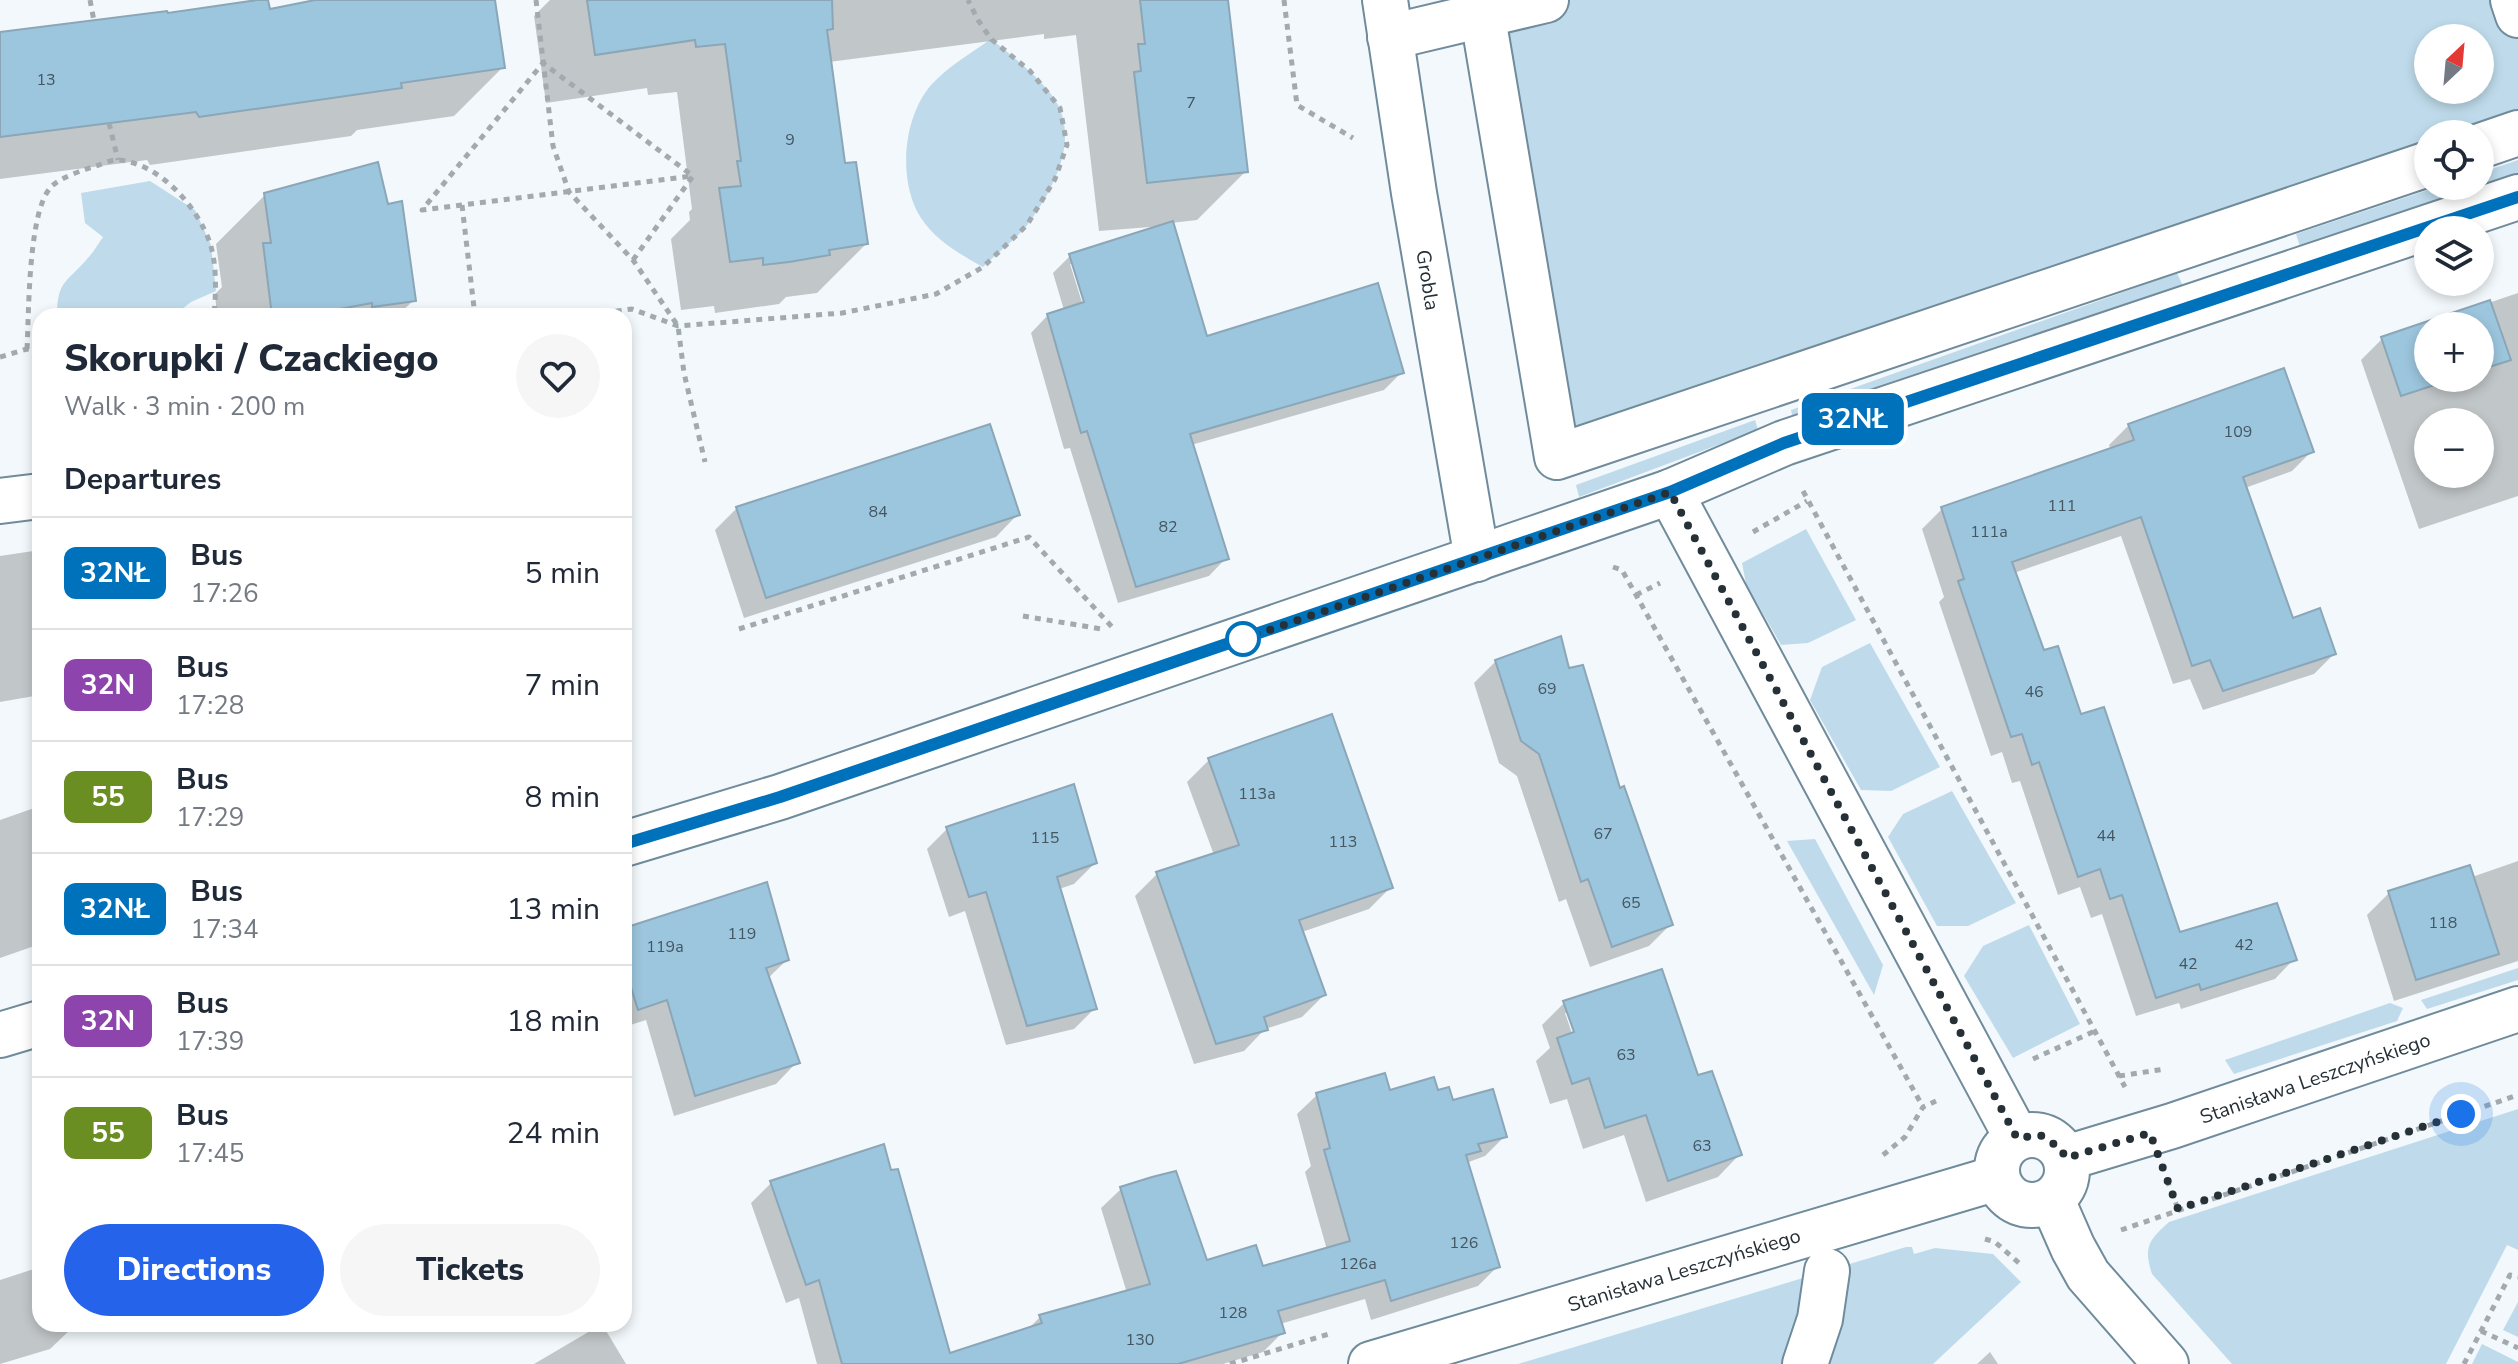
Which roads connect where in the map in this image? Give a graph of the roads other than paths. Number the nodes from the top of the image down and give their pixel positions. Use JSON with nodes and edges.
{"nodes":[{"id":1,"x":1546,"y":0,"type":"edge"},
{"id":2,"x":2513,"y":0,"type":"edge"},
{"id":3,"x":1482,"y":8,"type":"edge"},
{"id":4,"x":2518,"y":15,"type":"edge"},
{"id":5,"x":1388,"y":18,"type":"edge"},
{"id":6,"x":2518,"y":133,"type":"edge"},
{"id":7,"x":2494,"y":141,"type":"edge"},
{"id":8,"x":2414,"y":169,"type":"edge"},
{"id":9,"x":2518,"y":197,"type":"edge"},
{"id":10,"x":1670,"y":492,"type":"junction"},
{"id":11,"x":32,"y":497,"type":"edge"},
{"id":12,"x":0,"y":501,"type":"edge"},
{"id":13,"x":1477,"y":559,"type":"junction"},
{"id":14,"x":632,"y":842,"type":"edge"},
{"id":15,"x":2518,"y":1009,"type":"edge"},
{"id":16,"x":32,"y":1025,"type":"edge"},
{"id":17,"x":0,"y":1035,"type":"edge"},
{"id":18,"x":2017,"y":1138,"type":"junction"},
{"id":19,"x":2066,"y":1158,"type":"junction"},
{"id":20,"x":1997,"y":1178,"type":"junction"},
{"id":21,"x":2052,"y":1200,"type":"junction"},
{"id":22,"x":1827,"y":1271,"type":"dead end"},
{"id":23,"x":1371,"y":1364,"type":"edge"},
{"id":24,"x":1805,"y":1364,"type":"edge"},
{"id":25,"x":2166,"y":1364,"type":"edge"}],
"edges":[{"from":1,"to":3,"type":"street"},
{"from":2,"to":4,"type":"street"},
{"from":3,"to":5,"type":"street"},
{"from":3,"to":8,"type":"street"},
{"from":5,"to":13,"type":"street","name":"Grobla"},
{"from":6,"to":7,"type":"street"},
{"from":9,"to":10,"type":"street"},
{"from":10,"to":13,"type":"street"},
{"from":10,"to":18,"type":"street"},
{"from":11,"to":12,"type":"street"},
{"from":13,"to":14,"type":"street"},
{"from":15,"to":19,"type":"street","name":"Stanisława Leszczyńskiego"},
{"from":16,"to":17,"type":"street"},
{"from":18,"to":19,"type":"street"},
{"from":18,"to":20,"type":"street"},
{"from":19,"to":21,"type":"street"},
{"from":20,"to":21,"type":"street"},
{"from":20,"to":23,"type":"street","name":"Stanisława Leszczyńskiego"},
{"from":21,"to":25,"type":"street"},
{"from":22,"to":24,"type":"street"}]}
